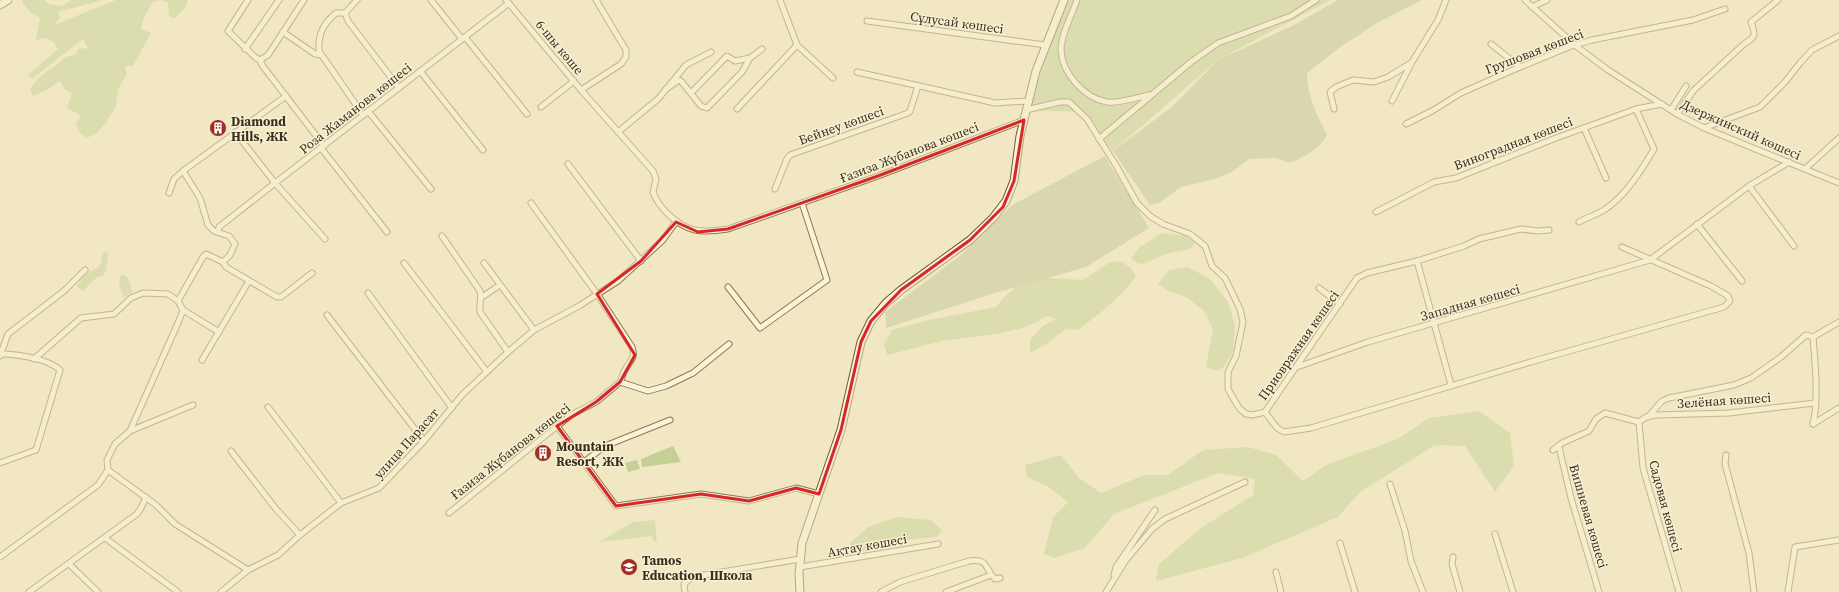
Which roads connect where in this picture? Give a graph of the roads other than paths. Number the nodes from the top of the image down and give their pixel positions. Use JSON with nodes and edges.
{"nodes":[{"id":1,"x":8,"y":0,"type":"edge"},
{"id":2,"x":248,"y":0,"type":"edge"},
{"id":3,"x":279,"y":0,"type":"edge"},
{"id":4,"x":304,"y":0,"type":"edge"},
{"id":5,"x":357,"y":0,"type":"edge"},
{"id":6,"x":431,"y":0,"type":"edge"},
{"id":7,"x":604,"y":0,"type":"edge"},
{"id":8,"x":780,"y":0,"type":"edge"},
{"id":9,"x":1064,"y":0,"type":"edge"},
{"id":10,"x":1077,"y":0,"type":"edge"},
{"id":11,"x":1316,"y":0,"type":"edge"},
{"id":12,"x":1446,"y":0,"type":"edge"},
{"id":13,"x":1525,"y":0,"type":"edge"},
{"id":14,"x":1547,"y":0,"type":"edge"},
{"id":15,"x":1778,"y":0,"type":"edge"},
{"id":16,"x":507,"y":2,"type":"edge"},
{"id":17,"x":598,"y":2,"type":"edge"},
{"id":18,"x":0,"y":5,"type":"edge"},
{"id":19,"x":1532,"y":7,"type":"junction"},
{"id":20,"x":1725,"y":9,"type":"dead end"},
{"id":21,"x":345,"y":13,"type":"junction"},
{"id":22,"x":867,"y":21,"type":"dead end"},
{"id":23,"x":283,"y":32,"type":"junction"},
{"id":24,"x":1839,"y":36,"type":"edge"},
{"id":25,"x":463,"y":38,"type":"junction"},
{"id":26,"x":1491,"y":44,"type":"dead end"},
{"id":27,"x":797,"y":45,"type":"junction"},
{"id":28,"x":1045,"y":45,"type":"junction"},
{"id":29,"x":1576,"y":46,"type":"junction"},
{"id":30,"x":245,"y":49,"type":"junction"},
{"id":31,"x":762,"y":49,"type":"dead end"},
{"id":32,"x":711,"y":52,"type":"dead end"},
{"id":33,"x":321,"y":55,"type":"junction"},
{"id":34,"x":750,"y":58,"type":"junction"},
{"id":35,"x":260,"y":60,"type":"junction"},
{"id":36,"x":1412,"y":62,"type":"junction"},
{"id":37,"x":1520,"y":67,"type":"junction"},
{"id":38,"x":420,"y":71,"type":"junction"},
{"id":39,"x":857,"y":72,"type":"dead end"},
{"id":40,"x":833,"y":78,"type":"dead end"},
{"id":41,"x":574,"y":81,"type":"junction"},
{"id":42,"x":918,"y":86,"type":"junction"},
{"id":43,"x":1686,"y":86,"type":"dead end"},
{"id":44,"x":399,"y":88,"type":"junction"},
{"id":45,"x":666,"y":89,"type":"junction"},
{"id":46,"x":582,"y":90,"type":"junction"},
{"id":47,"x":691,"y":93,"type":"junction"},
{"id":48,"x":1152,"y":94,"type":"junction"},
{"id":49,"x":286,"y":96,"type":"junction"},
{"id":50,"x":1028,"y":101,"type":"junction"},
{"id":51,"x":1392,"y":101,"type":"dead end"},
{"id":52,"x":1662,"y":104,"type":"junction"},
{"id":53,"x":541,"y":107,"type":"dead end"},
{"id":54,"x":737,"y":109,"type":"dead end"},
{"id":55,"x":1334,"y":109,"type":"dead end"},
{"id":56,"x":1636,"y":109,"type":"junction"},
{"id":57,"x":1026,"y":110,"type":"junction"},
{"id":58,"x":1671,"y":110,"type":"junction"},
{"id":59,"x":368,"y":111,"type":"junction"},
{"id":60,"x":527,"y":114,"type":"dead end"},
{"id":61,"x":1677,"y":114,"type":"junction"},
{"id":62,"x":363,"y":115,"type":"junction"},
{"id":63,"x":1024,"y":120,"type":"junction"},
{"id":64,"x":1406,"y":124,"type":"dead end"},
{"id":65,"x":1584,"y":128,"type":"junction"},
{"id":66,"x":1704,"y":128,"type":"junction"},
{"id":67,"x":235,"y":132,"type":"junction"},
{"id":68,"x":618,"y":132,"type":"junction"},
{"id":69,"x":1839,"y":138,"type":"edge"},
{"id":70,"x":1099,"y":139,"type":"junction"},
{"id":71,"x":323,"y":147,"type":"junction"},
{"id":72,"x":483,"y":150,"type":"dead end"},
{"id":73,"x":1789,"y":162,"type":"junction"},
{"id":74,"x":568,"y":164,"type":"dead end"},
{"id":75,"x":1804,"y":169,"type":"junction"},
{"id":76,"x":183,"y":171,"type":"junction"},
{"id":77,"x":1606,"y":178,"type":"dead end"},
{"id":78,"x":275,"y":183,"type":"junction"},
{"id":79,"x":1839,"y":183,"type":"edge"},
{"id":80,"x":1749,"y":186,"type":"junction"},
{"id":81,"x":431,"y":189,"type":"dead end"},
{"id":82,"x":775,"y":189,"type":"dead end"},
{"id":83,"x":169,"y":193,"type":"dead end"},
{"id":84,"x":531,"y":203,"type":"dead end"},
{"id":85,"x":802,"y":203,"type":"junction"},
{"id":86,"x":1376,"y":212,"type":"dead end"},
{"id":87,"x":676,"y":222,"type":"junction"},
{"id":88,"x":1579,"y":222,"type":"dead end"},
{"id":89,"x":1697,"y":224,"type":"junction"},
{"id":90,"x":1549,"y":230,"type":"dead end"},
{"id":91,"x":218,"y":232,"type":"junction"},
{"id":92,"x":388,"y":232,"type":"dead end"},
{"id":93,"x":442,"y":236,"type":"dead end"},
{"id":94,"x":325,"y":239,"type":"dead end"},
{"id":95,"x":1622,"y":246,"type":"dead end"},
{"id":96,"x":1794,"y":246,"type":"dead end"},
{"id":97,"x":1650,"y":260,"type":"junction"},
{"id":98,"x":641,"y":261,"type":"junction"},
{"id":99,"x":1417,"y":261,"type":"junction"},
{"id":100,"x":223,"y":262,"type":"junction"},
{"id":101,"x":404,"y":263,"type":"dead end"},
{"id":102,"x":484,"y":263,"type":"dead end"},
{"id":103,"x":85,"y":270,"type":"dead end"},
{"id":104,"x":312,"y":273,"type":"dead end"},
{"id":105,"x":249,"y":281,"type":"junction"},
{"id":106,"x":1742,"y":281,"type":"dead end"},
{"id":107,"x":497,"y":287,"type":"dead end"},
{"id":108,"x":728,"y":287,"type":"dead end"},
{"id":109,"x":1319,"y":288,"type":"dead end"},
{"id":110,"x":368,"y":294,"type":"dead end"},
{"id":111,"x":598,"y":294,"type":"junction"},
{"id":112,"x":482,"y":297,"type":"junction"},
{"id":113,"x":178,"y":301,"type":"junction"},
{"id":114,"x":1340,"y":304,"type":"junction"},
{"id":115,"x":183,"y":310,"type":"junction"},
{"id":116,"x":327,"y":315,"type":"dead end"},
{"id":117,"x":1839,"y":322,"type":"edge"},
{"id":118,"x":1434,"y":324,"type":"junction"},
{"id":119,"x":534,"y":330,"type":"junction"},
{"id":120,"x":219,"y":332,"type":"junction"},
{"id":121,"x":1811,"y":336,"type":"junction"},
{"id":122,"x":729,"y":344,"type":"dead end"},
{"id":123,"x":508,"y":352,"type":"junction"},
{"id":124,"x":0,"y":356,"type":"edge"},
{"id":125,"x":34,"y":359,"type":"junction"},
{"id":126,"x":202,"y":360,"type":"dead end"},
{"id":127,"x":1297,"y":367,"type":"junction"},
{"id":128,"x":487,"y":372,"type":"junction"},
{"id":129,"x":620,"y":382,"type":"junction"},
{"id":130,"x":1451,"y":385,"type":"junction"},
{"id":131,"x":1815,"y":403,"type":"junction"},
{"id":132,"x":193,"y":404,"type":"dead end"},
{"id":133,"x":268,"y":407,"type":"dead end"},
{"id":134,"x":452,"y":408,"type":"junction"},
{"id":135,"x":1839,"y":408,"type":"edge"},
{"id":136,"x":1265,"y":412,"type":"junction"},
{"id":137,"x":1648,"y":417,"type":"junction"},
{"id":138,"x":670,"y":420,"type":"dead end"},
{"id":139,"x":1639,"y":423,"type":"junction"},
{"id":140,"x":557,"y":426,"type":"junction"},
{"id":141,"x":130,"y":431,"type":"junction"},
{"id":142,"x":424,"y":441,"type":"junction"},
{"id":143,"x":1559,"y":447,"type":"junction"},
{"id":144,"x":1553,"y":450,"type":"dead end"},
{"id":145,"x":231,"y":451,"type":"dead end"},
{"id":146,"x":1726,"y":455,"type":"dead end"},
{"id":147,"x":584,"y":462,"type":"junction"},
{"id":148,"x":0,"y":463,"type":"edge"},
{"id":149,"x":108,"y":470,"type":"junction"},
{"id":150,"x":1245,"y":482,"type":"dead end"},
{"id":151,"x":1390,"y":484,"type":"dead end"},
{"id":152,"x":819,"y":494,"type":"junction"},
{"id":153,"x":146,"y":497,"type":"junction"},
{"id":154,"x":341,"y":503,"type":"junction"},
{"id":155,"x":1155,"y":510,"type":"dead end"},
{"id":156,"x":449,"y":513,"type":"dead end"},
{"id":157,"x":1495,"y":534,"type":"dead end"},
{"id":158,"x":300,"y":535,"type":"junction"},
{"id":159,"x":105,"y":538,"type":"junction"},
{"id":160,"x":1839,"y":540,"type":"edge"},
{"id":161,"x":1340,"y":543,"type":"dead end"},
{"id":162,"x":938,"y":544,"type":"dead end"},
{"id":163,"x":0,"y":556,"type":"edge"},
{"id":164,"x":1453,"y":557,"type":"dead end"},
{"id":165,"x":800,"y":559,"type":"junction"},
{"id":166,"x":69,"y":564,"type":"junction"},
{"id":167,"x":800,"y":567,"type":"junction"},
{"id":168,"x":248,"y":570,"type":"junction"},
{"id":169,"x":1276,"y":572,"type":"dead end"},
{"id":170,"x":991,"y":575,"type":"junction"},
{"id":171,"x":1000,"y":578,"type":"dead end"},
{"id":172,"x":1113,"y":580,"type":"junction"},
{"id":173,"x":29,"y":592,"type":"edge"},
{"id":174,"x":98,"y":592,"type":"edge"},
{"id":175,"x":178,"y":592,"type":"edge"},
{"id":176,"x":221,"y":592,"type":"edge"},
{"id":177,"x":685,"y":592,"type":"edge"},
{"id":178,"x":800,"y":592,"type":"edge"},
{"id":179,"x":881,"y":592,"type":"edge"},
{"id":180,"x":946,"y":592,"type":"edge"},
{"id":181,"x":1106,"y":592,"type":"edge"},
{"id":182,"x":1281,"y":592,"type":"edge"},
{"id":183,"x":1355,"y":592,"type":"edge"},
{"id":184,"x":1424,"y":592,"type":"edge"},
{"id":185,"x":1460,"y":592,"type":"edge"},
{"id":186,"x":1513,"y":592,"type":"edge"},
{"id":187,"x":1599,"y":592,"type":"edge"},
{"id":188,"x":1680,"y":592,"type":"edge"},
{"id":189,"x":1754,"y":592,"type":"edge"},
{"id":190,"x":1788,"y":592,"type":"edge"}],
"edges":[{"from":1,"to":18,"type":"street"},
{"from":2,"to":30,"type":"street"},
{"from":3,"to":30,"type":"street"},
{"from":4,"to":23,"type":"street"},
{"from":5,"to":21,"type":"street"},
{"from":6,"to":25,"type":"street"},
{"from":7,"to":17,"type":"street"},
{"from":8,"to":27,"type":"street"},
{"from":9,"to":28,"type":"street"},
{"from":10,"to":48,"type":"street"},
{"from":11,"to":48,"type":"street"},
{"from":12,"to":36,"type":"street"},
{"from":13,"to":19,"type":"street","name":"Дзержинский көшесі"},
{"from":14,"to":19,"type":"street"},
{"from":15,"to":61,"type":"street"},
{"from":16,"to":25,"type":"street","name":"Роза Жаманова көшесі"},
{"from":16,"to":41,"type":"street","name":"6-шы көше"},
{"from":17,"to":46,"type":"street"},
{"from":19,"to":29,"type":"street","name":"Дзержинский көшесі"},
{"from":20,"to":29,"type":"street","name":"Грушовая көшесі"},
{"from":21,"to":33,"type":"street"},
{"from":21,"to":44,"type":"street"},
{"from":22,"to":28,"type":"street","name":"Сұлусай көшесі"},
{"from":23,"to":33,"type":"street"},
{"from":23,"to":35,"type":"street"},
{"from":24,"to":66,"type":"street"},
{"from":25,"to":38,"type":"street","name":"Роза Жаманова көшесі"},
{"from":25,"to":60,"type":"street"},
{"from":26,"to":37,"type":"street"},
{"from":27,"to":40,"type":"street"},
{"from":27,"to":54,"type":"street"},
{"from":28,"to":50,"type":"street"},
{"from":29,"to":37,"type":"street","name":"Грушовая көшесі"},
{"from":29,"to":52,"type":"street","name":"Дзержинский көшесі"},
{"from":30,"to":35,"type":"street"},
{"from":31,"to":34,"type":"street"},
{"from":32,"to":45,"type":"street"},
{"from":33,"to":62,"type":"street"},
{"from":34,"to":47,"type":"street"},
{"from":34,"to":47,"type":"street"},
{"from":35,"to":49,"type":"street"},
{"from":36,"to":51,"type":"street"},
{"from":36,"to":55,"type":"street"},
{"from":37,"to":64,"type":"street","name":"Грушовая көшесі"},
{"from":38,"to":44,"type":"street","name":"Роза Жаманова көшесі"},
{"from":38,"to":72,"type":"street"},
{"from":39,"to":42,"type":"street"},
{"from":41,"to":46,"type":"street","name":"6-шы көше"},
{"from":41,"to":53,"type":"street"},
{"from":42,"to":50,"type":"street"},
{"from":42,"to":82,"type":"street","name":"Бейнеу көшесі"},
{"from":43,"to":58,"type":"street"},
{"from":44,"to":59,"type":"street","name":"Роза Жаманова көшесі"},
{"from":45,"to":47,"type":"street"},
{"from":45,"to":68,"type":"street"},
{"from":46,"to":68,"type":"street","name":"6-шы көше"},
{"from":48,"to":70,"type":"street"},
{"from":49,"to":67,"type":"street"},
{"from":49,"to":71,"type":"street"},
{"from":50,"to":57,"type":"street"},
{"from":52,"to":56,"type":"street","name":"Виноградная көшесі"},
{"from":52,"to":58,"type":"street","name":"Дзержинский көшесі"},
{"from":56,"to":65,"type":"street","name":"Виноградная көшесі"},
{"from":56,"to":88,"type":"street"},
{"from":57,"to":63,"type":"street"},
{"from":57,"to":70,"type":"street","name":"Приовражная көшесі"},
{"from":58,"to":61,"type":"street","name":"Дзержинский көшесі"},
{"from":59,"to":62,"type":"street","name":"Роза Жаманова көшесі"},
{"from":59,"to":81,"type":"street"},
{"from":61,"to":66,"type":"street","name":"Дзержинский көшесі"},
{"from":62,"to":71,"type":"street","name":"Роза Жаманова көшесі"},
{"from":63,"to":85,"type":"street","name":"Ғазиза Жұбанова көшесі"},
{"from":63,"to":152,"type":"street"},
{"from":65,"to":77,"type":"street"},
{"from":65,"to":86,"type":"street","name":"Виноградная көшесі"},
{"from":66,"to":73,"type":"street","name":"Дзержинский көшесі"},
{"from":67,"to":76,"type":"street"},
{"from":67,"to":78,"type":"street"},
{"from":68,"to":87,"type":"street","name":"6-шы көше"},
{"from":69,"to":75,"type":"street"},
{"from":70,"to":136,"type":"street","name":"Приовражная көшесі"},
{"from":71,"to":78,"type":"street","name":"Роза Жаманова көшесі"},
{"from":71,"to":92,"type":"street"},
{"from":73,"to":75,"type":"street","name":"Дзержинский көшесі"},
{"from":73,"to":80,"type":"street"},
{"from":74,"to":98,"type":"street"},
{"from":75,"to":79,"type":"street","name":"Дзержинский көшесі"},
{"from":76,"to":83,"type":"street"},
{"from":76,"to":91,"type":"street"},
{"from":78,"to":91,"type":"street","name":"Роза Жаманова көшесі"},
{"from":78,"to":94,"type":"street"},
{"from":80,"to":89,"type":"street"},
{"from":80,"to":96,"type":"street"},
{"from":84,"to":111,"type":"street"},
{"from":85,"to":87,"type":"street","name":"Ғазиза Жұбанова көшесі"},
{"from":85,"to":108,"type":"street"},
{"from":87,"to":98,"type":"street","name":"улица Парасат"},
{"from":89,"to":97,"type":"street"},
{"from":89,"to":106,"type":"street"},
{"from":90,"to":99,"type":"street","name":"Приовражная көшесі"},
{"from":91,"to":100,"type":"street"},
{"from":93,"to":112,"type":"street"},
{"from":95,"to":97,"type":"street"},
{"from":97,"to":118,"type":"street","name":"Западная көшесі"},
{"from":97,"to":130,"type":"street"},
{"from":98,"to":111,"type":"street","name":"улица Парасат"},
{"from":99,"to":114,"type":"street","name":"Приовражная көшесі"},
{"from":99,"to":118,"type":"street"},
{"from":100,"to":105,"type":"street"},
{"from":100,"to":113,"type":"street"},
{"from":101,"to":128,"type":"street"},
{"from":102,"to":119,"type":"street"},
{"from":103,"to":124,"type":"street"},
{"from":104,"to":105,"type":"street"},
{"from":105,"to":120,"type":"street"},
{"from":107,"to":112,"type":"street"},
{"from":109,"to":114,"type":"street"},
{"from":110,"to":134,"type":"street"},
{"from":111,"to":119,"type":"street","name":"улица Парасат"},
{"from":111,"to":129,"type":"street"},
{"from":112,"to":123,"type":"street"},
{"from":113,"to":115,"type":"street"},
{"from":113,"to":125,"type":"street"},
{"from":114,"to":127,"type":"street","name":"Приовражная көшесі"},
{"from":115,"to":120,"type":"street"},
{"from":115,"to":141,"type":"street"},
{"from":116,"to":142,"type":"street"},
{"from":117,"to":121,"type":"street"},
{"from":118,"to":127,"type":"street","name":"Западная көшесі"},
{"from":118,"to":130,"type":"street"},
{"from":119,"to":123,"type":"street","name":"улица Парасат"},
{"from":120,"to":126,"type":"street"},
{"from":121,"to":131,"type":"street"},
{"from":121,"to":137,"type":"street"},
{"from":122,"to":129,"type":"street"},
{"from":123,"to":128,"type":"street","name":"улица Парасат"},
{"from":124,"to":125,"type":"street"},
{"from":125,"to":148,"type":"street"},
{"from":127,"to":136,"type":"street","name":"Приовражная көшесі"},
{"from":128,"to":134,"type":"street","name":"улица Парасат"},
{"from":129,"to":140,"type":"street","name":"Ғазиза Жұбанова көшесі"},
{"from":130,"to":136,"type":"street"},
{"from":131,"to":135,"type":"street"},
{"from":131,"to":137,"type":"street","name":"Зелёная көшесі"},
{"from":132,"to":141,"type":"street"},
{"from":133,"to":154,"type":"street"},
{"from":134,"to":142,"type":"street","name":"улица Парасат"},
{"from":137,"to":139,"type":"street","name":"Зелёная көшесі"},
{"from":138,"to":147,"type":"street"},
{"from":139,"to":143,"type":"street"},
{"from":139,"to":188,"type":"street","name":"Садовая көшесі"},
{"from":140,"to":147,"type":"street"},
{"from":140,"to":156,"type":"street","name":"Ғазиза Жұбанова көшесі"},
{"from":141,"to":149,"type":"street"},
{"from":142,"to":154,"type":"street","name":"улица Парасат"},
{"from":143,"to":144,"type":"street"},
{"from":143,"to":187,"type":"street","name":"Вишневая көшесі"},
{"from":145,"to":158,"type":"street"},
{"from":146,"to":189,"type":"street"},
{"from":147,"to":152,"type":"street"},
{"from":149,"to":153,"type":"street"},
{"from":149,"to":163,"type":"street"},
{"from":150,"to":172,"type":"street"},
{"from":151,"to":184,"type":"street"},
{"from":152,"to":165,"type":"street"},
{"from":153,"to":159,"type":"street"},
{"from":153,"to":168,"type":"street"},
{"from":154,"to":158,"type":"street","name":"улица Парасат"},
{"from":155,"to":172,"type":"street"},
{"from":157,"to":186,"type":"street"},
{"from":158,"to":168,"type":"street","name":"улица Парасат"},
{"from":159,"to":166,"type":"street"},
{"from":159,"to":175,"type":"street"},
{"from":160,"to":190,"type":"street"},
{"from":161,"to":183,"type":"street"},
{"from":162,"to":167,"type":"street","name":"Ақтау көшесі"},
{"from":164,"to":185,"type":"street"},
{"from":165,"to":167,"type":"street"},
{"from":165,"to":177,"type":"street"},
{"from":166,"to":173,"type":"street"},
{"from":166,"to":174,"type":"street"},
{"from":167,"to":178,"type":"street"},
{"from":168,"to":176,"type":"street","name":"улица Парасат"},
{"from":169,"to":182,"type":"street"},
{"from":170,"to":171,"type":"street"},
{"from":170,"to":179,"type":"street"},
{"from":170,"to":180,"type":"street"},
{"from":172,"to":181,"type":"street"}]}
